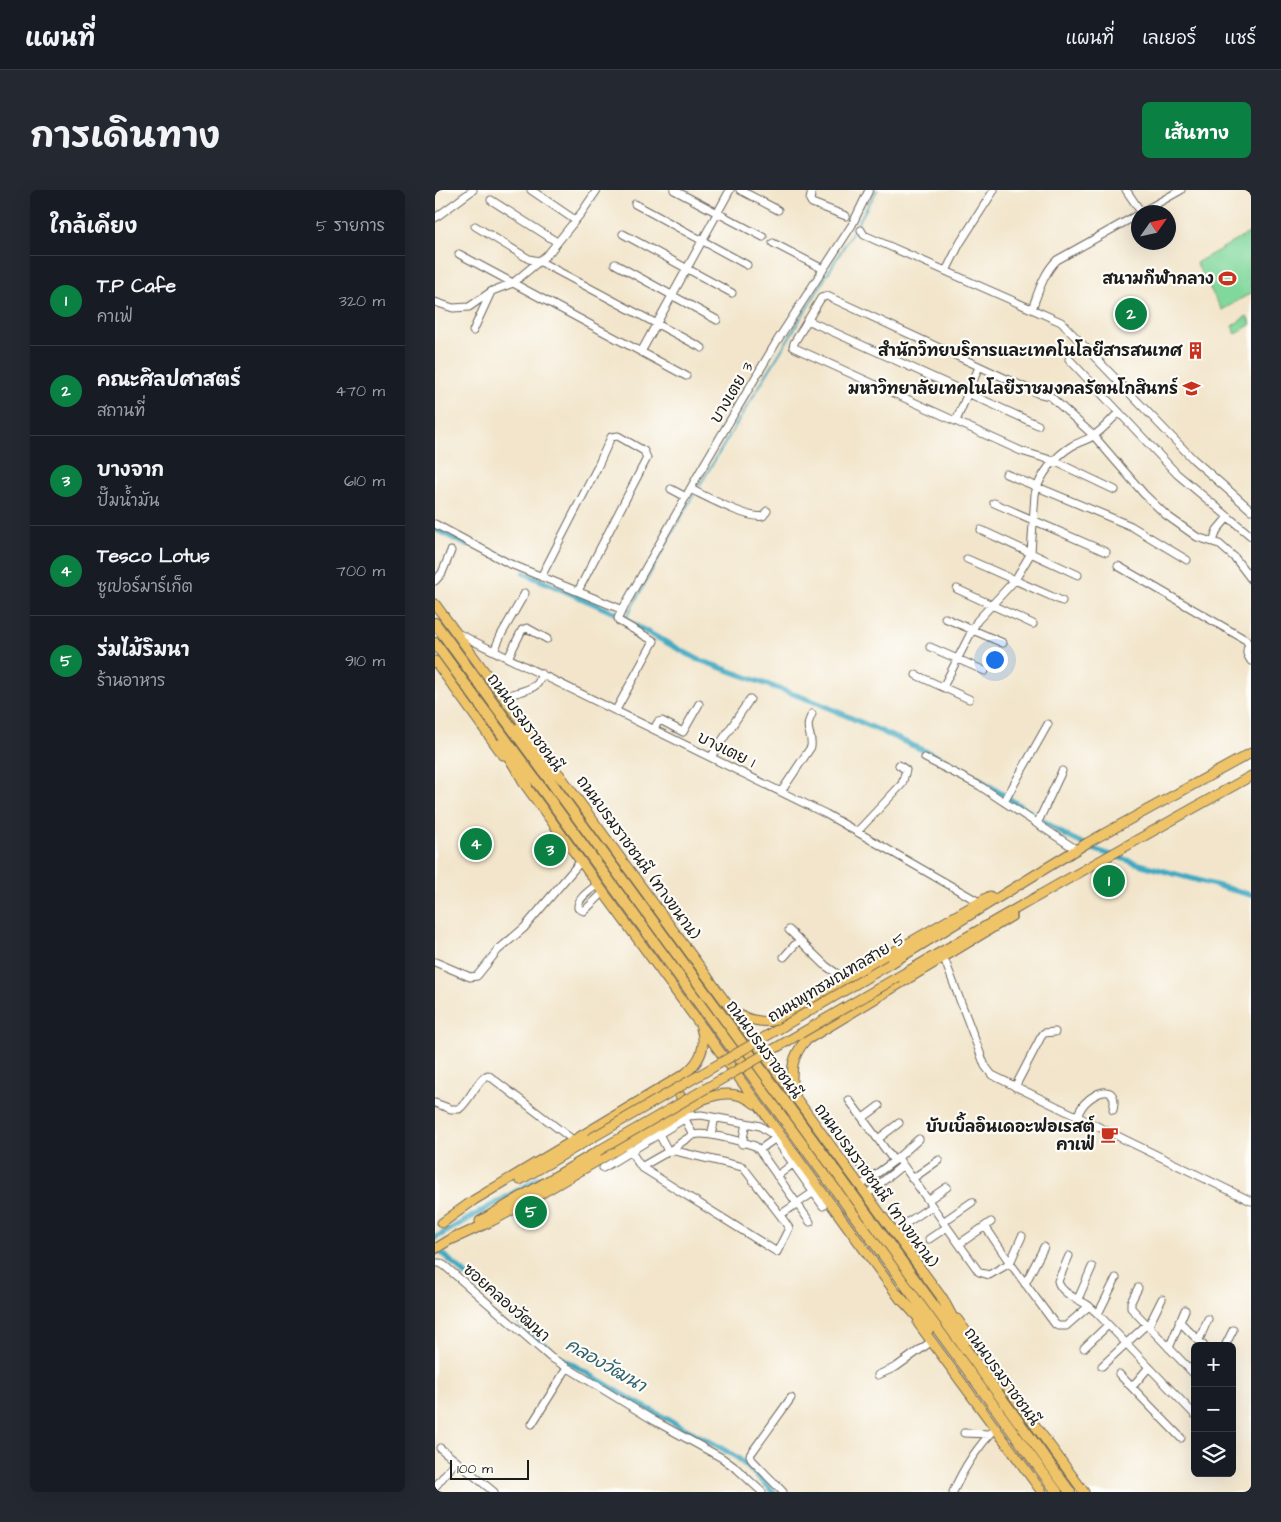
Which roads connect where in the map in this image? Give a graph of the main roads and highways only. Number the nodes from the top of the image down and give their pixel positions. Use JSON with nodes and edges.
{"nodes":[{"id":1,"x":435,"y":604,"type":"edge"},
{"id":2,"x":435,"y":623,"type":"edge"},
{"id":3,"x":435,"y":643,"type":"edge"},
{"id":4,"x":435,"y":661,"type":"edge"},
{"id":5,"x":486,"y":693,"type":"junction"},
{"id":6,"x":481,"y":707,"type":"junction"},
{"id":7,"x":1251,"y":753,"type":"edge"},
{"id":8,"x":1251,"y":776,"type":"edge"},
{"id":9,"x":562,"y":779,"type":"junction"},
{"id":10,"x":527,"y":786,"type":"junction"},
{"id":11,"x":1036,"y":874,"type":"junction"},
{"id":12,"x":1050,"y":890,"type":"junction"},
{"id":13,"x":808,"y":1002,"type":"junction"},
{"id":14,"x":733,"y":1012,"type":"junction"},
{"id":15,"x":698,"y":1020,"type":"junction"},
{"id":16,"x":820,"y":1031,"type":"junction"},
{"id":17,"x":667,"y":1085,"type":"junction"},
{"id":18,"x":792,"y":1094,"type":"junction"},
{"id":19,"x":764,"y":1113,"type":"junction"},
{"id":20,"x":682,"y":1117,"type":"junction"},
{"id":21,"x":439,"y":1225,"type":"edge"},
{"id":22,"x":449,"y":1241,"type":"junction"},
{"id":23,"x":435,"y":1249,"type":"edge"},
{"id":24,"x":898,"y":1295,"type":"junction"},
{"id":25,"x":942,"y":1298,"type":"junction"},
{"id":26,"x":986,"y":1388,"type":"junction"},
{"id":27,"x":1042,"y":1492,"type":"edge"},
{"id":28,"x":1057,"y":1492,"type":"edge"},
{"id":29,"x":1070,"y":1492,"type":"edge"},
{"id":30,"x":1084,"y":1492,"type":"edge"}],
"edges":[{"from":1,"to":9,"type":"main road","name":"ถนนบรมราชชนนี (ทางขนาน)"},
{"from":2,"to":5,"type":"highway","name":"ถนนบรมราชชนนี"},
{"from":3,"to":6,"type":"highway","name":"ถนนบรมราชชนนี"},
{"from":4,"to":10,"type":"main road"},
{"from":5,"to":9,"type":"highway"},
{"from":5,"to":26,"type":"highway","name":"ถนนบรมราชชนนี"},
{"from":6,"to":10,"type":"highway"},
{"from":6,"to":26,"type":"highway","name":"ถนนบรมราชชนนี"},
{"from":7,"to":11,"type":"main road","name":"ถนนพุทธมณฑลสาย 5"},
{"from":8,"to":12,"type":"main road","name":"ถนนพุทธมณฑลสาย 5"},
{"from":9,"to":14,"type":"main road","name":"ถนนบรมราชชนนี (ทางขนาน)"},
{"from":10,"to":15,"type":"main road"},
{"from":11,"to":13,"type":"main road"},
{"from":11,"to":21,"type":"main road","name":"ถนนพุทธมณฑลสาย 5","bridge":true},
{"from":12,"to":16,"type":"main road"},
{"from":12,"to":22,"type":"main road","name":"ถนนพุทธมณฑลสาย 5","bridge":true},
{"from":13,"to":14,"type":"main road"},
{"from":13,"to":16,"type":"main road"},
{"from":14,"to":18,"type":"main road","name":"ถนนบรมราชชนนี (ทางขนาน)"},
{"from":15,"to":17,"type":"main road"},
{"from":15,"to":19,"type":"main road"},
{"from":16,"to":18,"type":"main road"},
{"from":17,"to":20,"type":"main road"},
{"from":17,"to":21,"type":"main road"},
{"from":18,"to":25,"type":"main road","name":"ถนนบรมราชชนนี (ทางขนาน)"},
{"from":19,"to":20,"type":"main road"},
{"from":19,"to":24,"type":"main road"},
{"from":20,"to":22,"type":"main road"},
{"from":22,"to":23,"type":"main road","name":"ถนนพุทธมณฑลสาย 5"},
{"from":24,"to":26,"type":"highway"},
{"from":24,"to":27,"type":"main road"},
{"from":25,"to":26,"type":"highway"},
{"from":25,"to":30,"type":"main road","name":"ถนนบรมราชชนนี (ทางขนาน)"},
{"from":26,"to":28,"type":"highway","name":"ถนนบรมราชชนนี"},
{"from":26,"to":29,"type":"highway","name":"ถนนบรมราชชนนี"}]}
